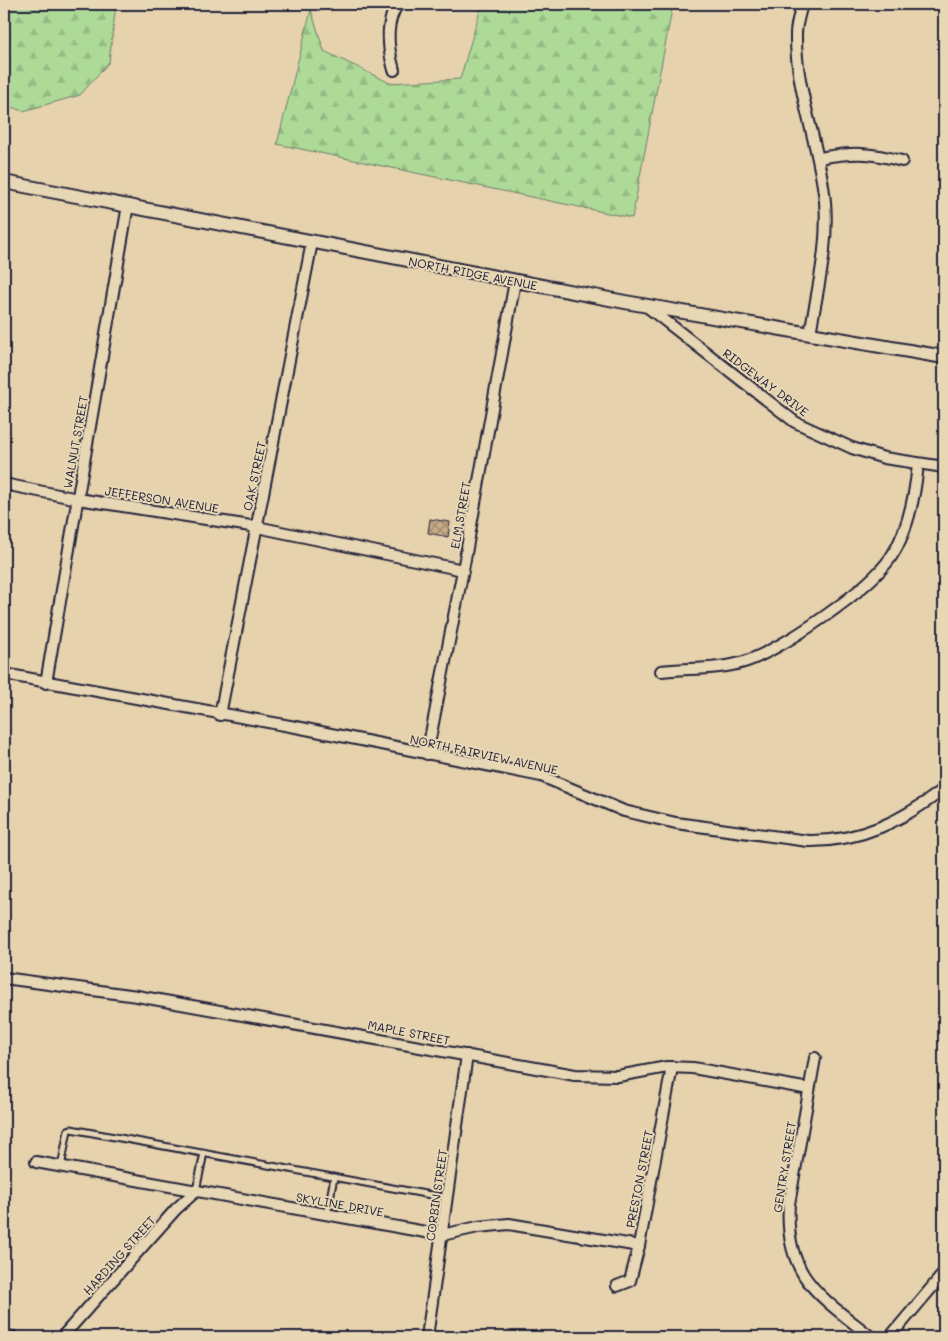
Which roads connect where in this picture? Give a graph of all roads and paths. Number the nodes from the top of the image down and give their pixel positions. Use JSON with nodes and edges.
{"nodes":[{"id":1,"x":398,"y":4,"type":"edge"},
{"id":2,"x":802,"y":4,"type":"edge"},
{"id":3,"x":394,"y":70,"type":"dead end"},
{"id":4,"x":819,"y":158,"type":"junction"},
{"id":5,"x":902,"y":161,"type":"dead end"},
{"id":6,"x":4,"y":182,"type":"edge"},
{"id":7,"x":128,"y":205,"type":"junction"},
{"id":8,"x":312,"y":242,"type":"junction"},
{"id":9,"x":515,"y":281,"type":"junction"},
{"id":10,"x":644,"y":304,"type":"junction"},
{"id":11,"x":810,"y":334,"type":"junction"},
{"id":12,"x":944,"y":357,"type":"edge"},
{"id":13,"x":918,"y":464,"type":"junction"},
{"id":14,"x":944,"y":467,"type":"edge"},
{"id":15,"x":4,"y":484,"type":"edge"},
{"id":16,"x":78,"y":498,"type":"junction"},
{"id":17,"x":256,"y":527,"type":"junction"},
{"id":18,"x":463,"y":570,"type":"junction"},
{"id":19,"x":661,"y":671,"type":"dead end"},
{"id":20,"x":4,"y":674,"type":"edge"},
{"id":21,"x":46,"y":683,"type":"junction"},
{"id":22,"x":220,"y":715,"type":"junction"},
{"id":23,"x":427,"y":754,"type":"junction"},
{"id":24,"x":944,"y":789,"type":"edge"},
{"id":25,"x":4,"y":978,"type":"edge"},
{"id":26,"x":467,"y":1055,"type":"junction"},
{"id":27,"x":815,"y":1058,"type":"dead end"},
{"id":28,"x":672,"y":1067,"type":"junction"},
{"id":29,"x":809,"y":1089,"type":"junction"},
{"id":30,"x":204,"y":1153,"type":"junction"},
{"id":31,"x":36,"y":1162,"type":"dead end"},
{"id":32,"x":61,"y":1167,"type":"junction"},
{"id":33,"x":334,"y":1177,"type":"junction"},
{"id":34,"x":196,"y":1191,"type":"junction"},
{"id":35,"x":448,"y":1198,"type":"junction"},
{"id":36,"x":327,"y":1215,"type":"junction"},
{"id":37,"x":442,"y":1235,"type":"junction"},
{"id":38,"x":638,"y":1246,"type":"junction"},
{"id":39,"x":944,"y":1273,"type":"edge"},
{"id":40,"x":618,"y":1286,"type":"dead end"},
{"id":41,"x":4,"y":1336,"type":"edge"},
{"id":42,"x":13,"y":1337,"type":"edge"},
{"id":43,"x":62,"y":1337,"type":"edge"},
{"id":44,"x":427,"y":1337,"type":"edge"},
{"id":45,"x":871,"y":1337,"type":"edge"},
{"id":46,"x":890,"y":1337,"type":"edge"}],
"edges":[{"from":1,"to":3,"type":"street"},
{"from":2,"to":4,"type":"street"},
{"from":4,"to":5,"type":"street"},
{"from":4,"to":11,"type":"street"},
{"from":6,"to":7,"type":"street","name":"NORTH RIDGE AVENUE"},
{"from":7,"to":8,"type":"street","name":"NORTH RIDGE AVENUE"},
{"from":7,"to":16,"type":"street","name":"WALNUT STREET"},
{"from":8,"to":9,"type":"street","name":"NORTH RIDGE AVENUE"},
{"from":8,"to":17,"type":"street","name":"OAK STREET"},
{"from":9,"to":10,"type":"street","name":"NORTH RIDGE AVENUE"},
{"from":9,"to":18,"type":"street","name":"ELM STREET"},
{"from":10,"to":11,"type":"street","name":"NORTH RIDGE AVENUE"},
{"from":10,"to":13,"type":"street","name":"RIDGEWAY DRIVE"},
{"from":11,"to":12,"type":"street","name":"NORTH RIDGE AVENUE"},
{"from":13,"to":14,"type":"street","name":"RIDGEWAY DRIVE"},
{"from":13,"to":19,"type":"street"},
{"from":15,"to":16,"type":"street","name":"JEFFERSON AVENUE"},
{"from":16,"to":17,"type":"street","name":"JEFFERSON AVENUE"},
{"from":16,"to":21,"type":"street","name":"WALNUT STREET"},
{"from":17,"to":18,"type":"street","name":"JEFFERSON AVENUE"},
{"from":17,"to":22,"type":"street","name":"OAK STREET"},
{"from":18,"to":23,"type":"street","name":"ELM STREET"},
{"from":20,"to":21,"type":"street","name":"NORTH FAIRVIEW AVENUE"},
{"from":21,"to":22,"type":"street","name":"NORTH FAIRVIEW AVENUE"},
{"from":22,"to":23,"type":"street","name":"NORTH FAIRVIEW AVENUE"},
{"from":23,"to":24,"type":"street","name":"NORTH FAIRVIEW AVENUE"},
{"from":25,"to":26,"type":"street","name":"MAPLE STREET"},
{"from":26,"to":28,"type":"street","name":"MAPLE STREET"},
{"from":26,"to":35,"type":"street","name":"CORBIN STREET"},
{"from":27,"to":29,"type":"street","name":"GENTRY STREET"},
{"from":28,"to":29,"type":"street","name":"MAPLE STREET"},
{"from":28,"to":38,"type":"street","name":"PRESTON STREET"},
{"from":29,"to":45,"type":"street","name":"GENTRY STREET"},
{"from":30,"to":32,"type":"lane"},
{"from":30,"to":33,"type":"lane"},
{"from":30,"to":34,"type":"lane"},
{"from":31,"to":32,"type":"street","name":"SKYLINE DRIVE"},
{"from":32,"to":34,"type":"street","name":"SKYLINE DRIVE"},
{"from":33,"to":35,"type":"lane"},
{"from":33,"to":36,"type":"lane"},
{"from":34,"to":36,"type":"street","name":"SKYLINE DRIVE"},
{"from":34,"to":43,"type":"street","name":"HARDING STREET"},
{"from":35,"to":37,"type":"street","name":"CORBIN STREET"},
{"from":36,"to":37,"type":"street","name":"SKYLINE DRIVE"},
{"from":37,"to":38,"type":"street","name":"SKYLINE DRIVE"},
{"from":37,"to":44,"type":"street","name":"CORBIN STREET"},
{"from":38,"to":40,"type":"street","name":"PRESTON STREET"},
{"from":39,"to":46,"type":"street"},
{"from":41,"to":42,"type":"street"}]}
